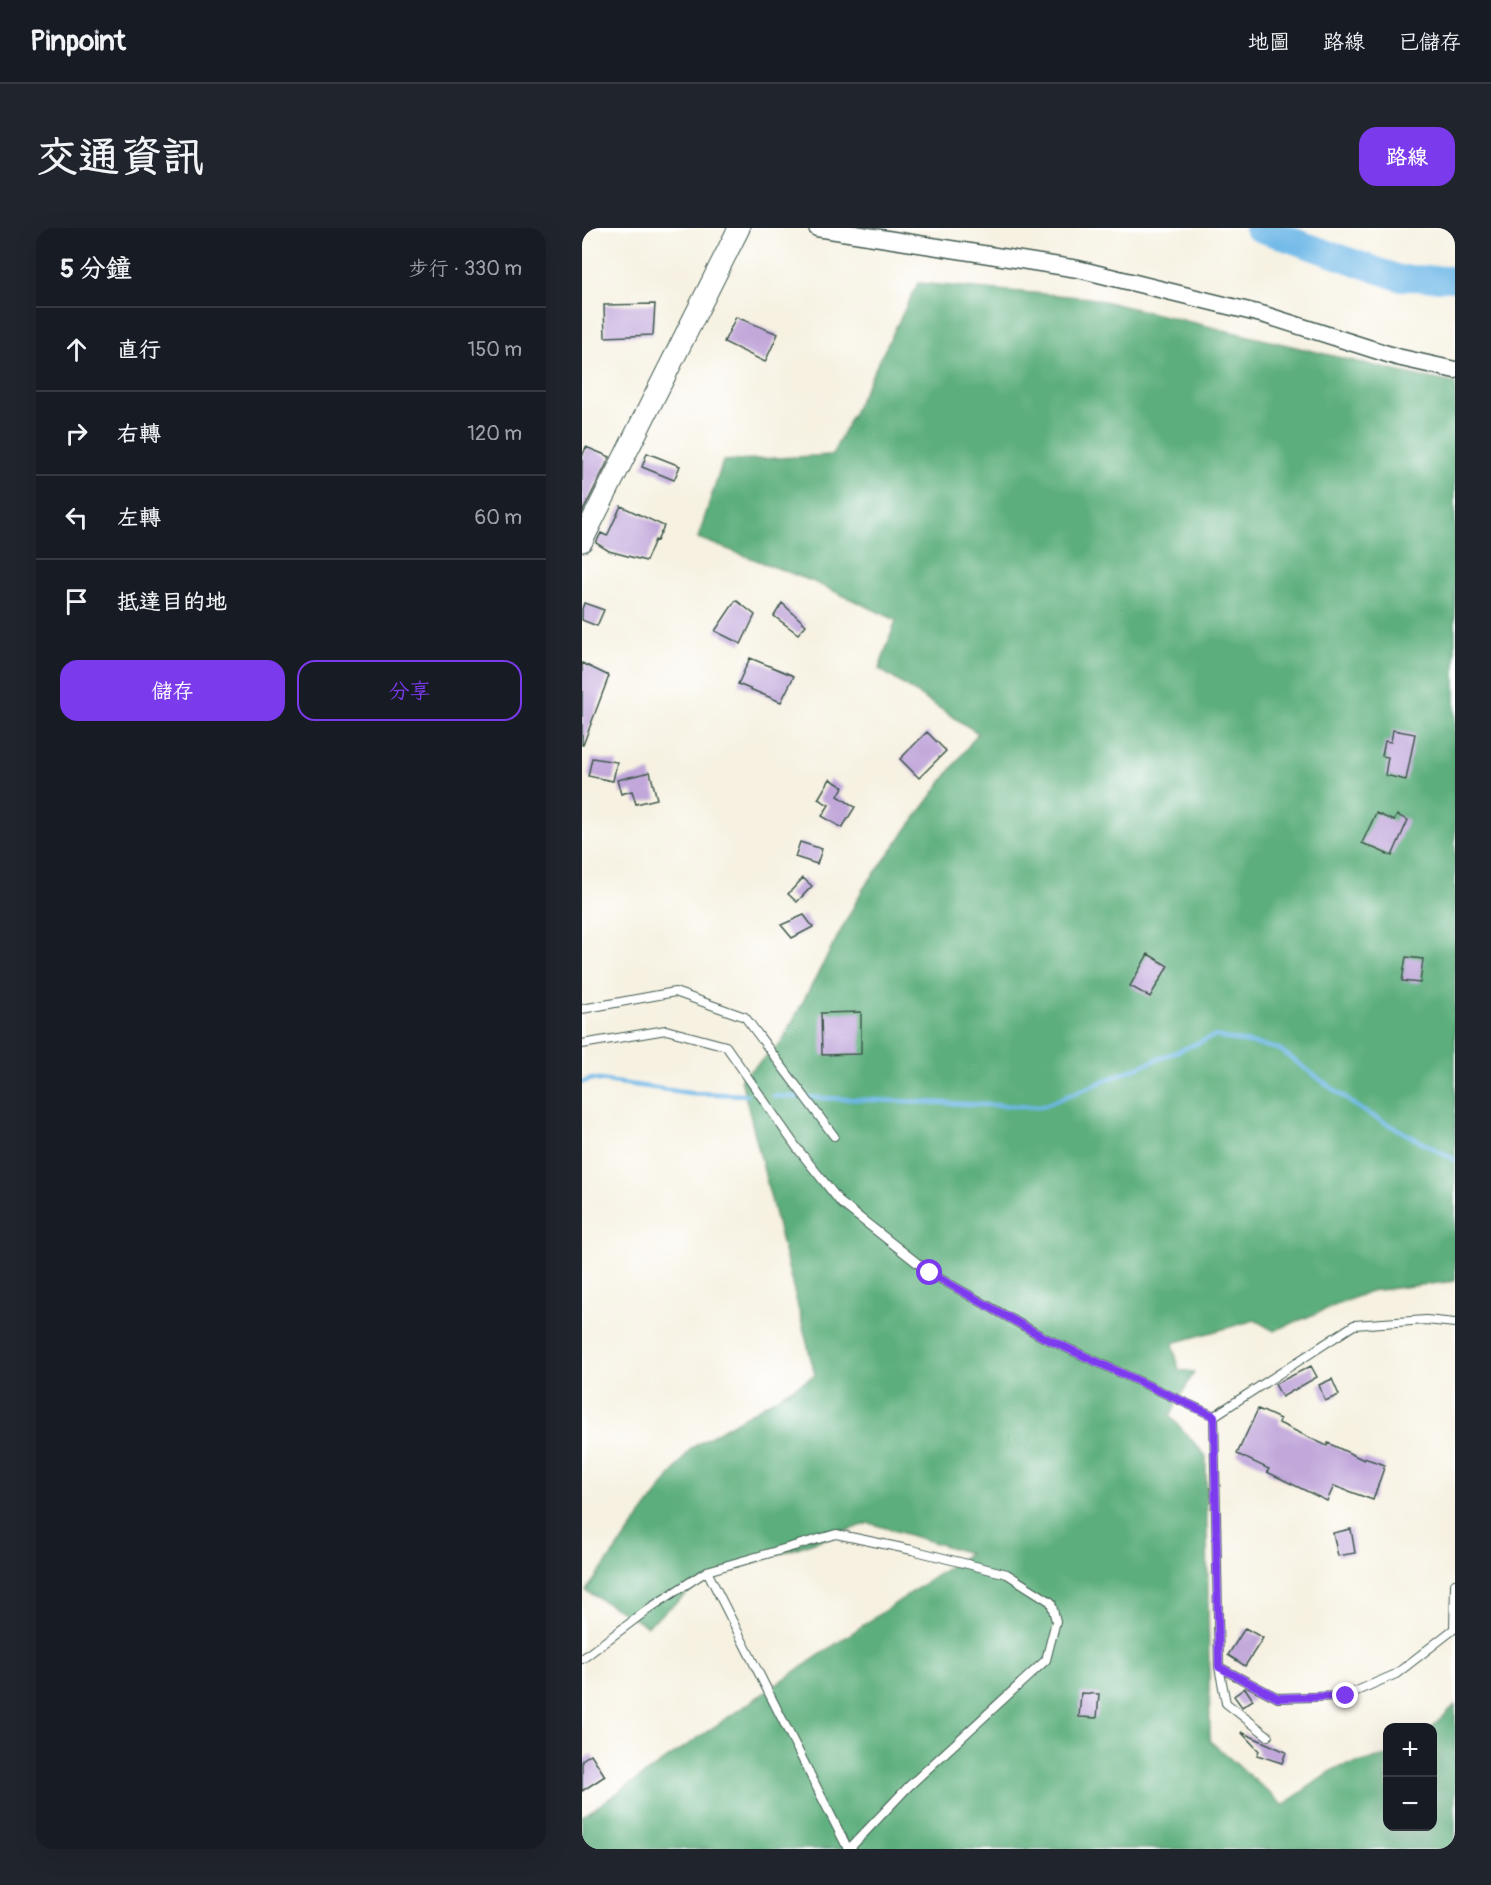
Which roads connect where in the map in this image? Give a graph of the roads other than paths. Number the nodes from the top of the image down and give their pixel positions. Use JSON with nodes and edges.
{"nodes":[{"id":1,"x":735,"y":228,"type":"edge"},
{"id":2,"x":818,"y":228,"type":"edge"},
{"id":3,"x":1455,"y":370,"type":"edge"},
{"id":4,"x":582,"y":542,"type":"edge"},
{"id":5,"x":582,"y":1009,"type":"edge"},
{"id":6,"x":582,"y":1044,"type":"edge"},
{"id":7,"x":834,"y":1136,"type":"dead end"},
{"id":8,"x":1455,"y":1323,"type":"edge"},
{"id":9,"x":1214,"y":1416,"type":"junction"},
{"id":10,"x":707,"y":1571,"type":"junction"},
{"id":11,"x":1455,"y":1584,"type":"edge"},
{"id":12,"x":582,"y":1645,"type":"edge"},
{"id":13,"x":585,"y":1656,"type":"edge"},
{"id":14,"x":1219,"y":1667,"type":"junction"},
{"id":15,"x":1268,"y":1736,"type":"dead end"},
{"id":16,"x":849,"y":1849,"type":"edge"}],
"edges":[{"from":1,"to":4,"type":"street"},
{"from":2,"to":3,"type":"street"},
{"from":5,"to":7,"type":"lane"},
{"from":6,"to":9,"type":"lane"},
{"from":8,"to":9,"type":"lane"},
{"from":9,"to":14,"type":"lane"},
{"from":10,"to":13,"type":"lane"},
{"from":10,"to":16,"type":"lane"},
{"from":10,"to":16,"type":"lane"},
{"from":11,"to":14,"type":"lane"},
{"from":12,"to":13,"type":"lane"},
{"from":14,"to":15,"type":"lane"}]}
